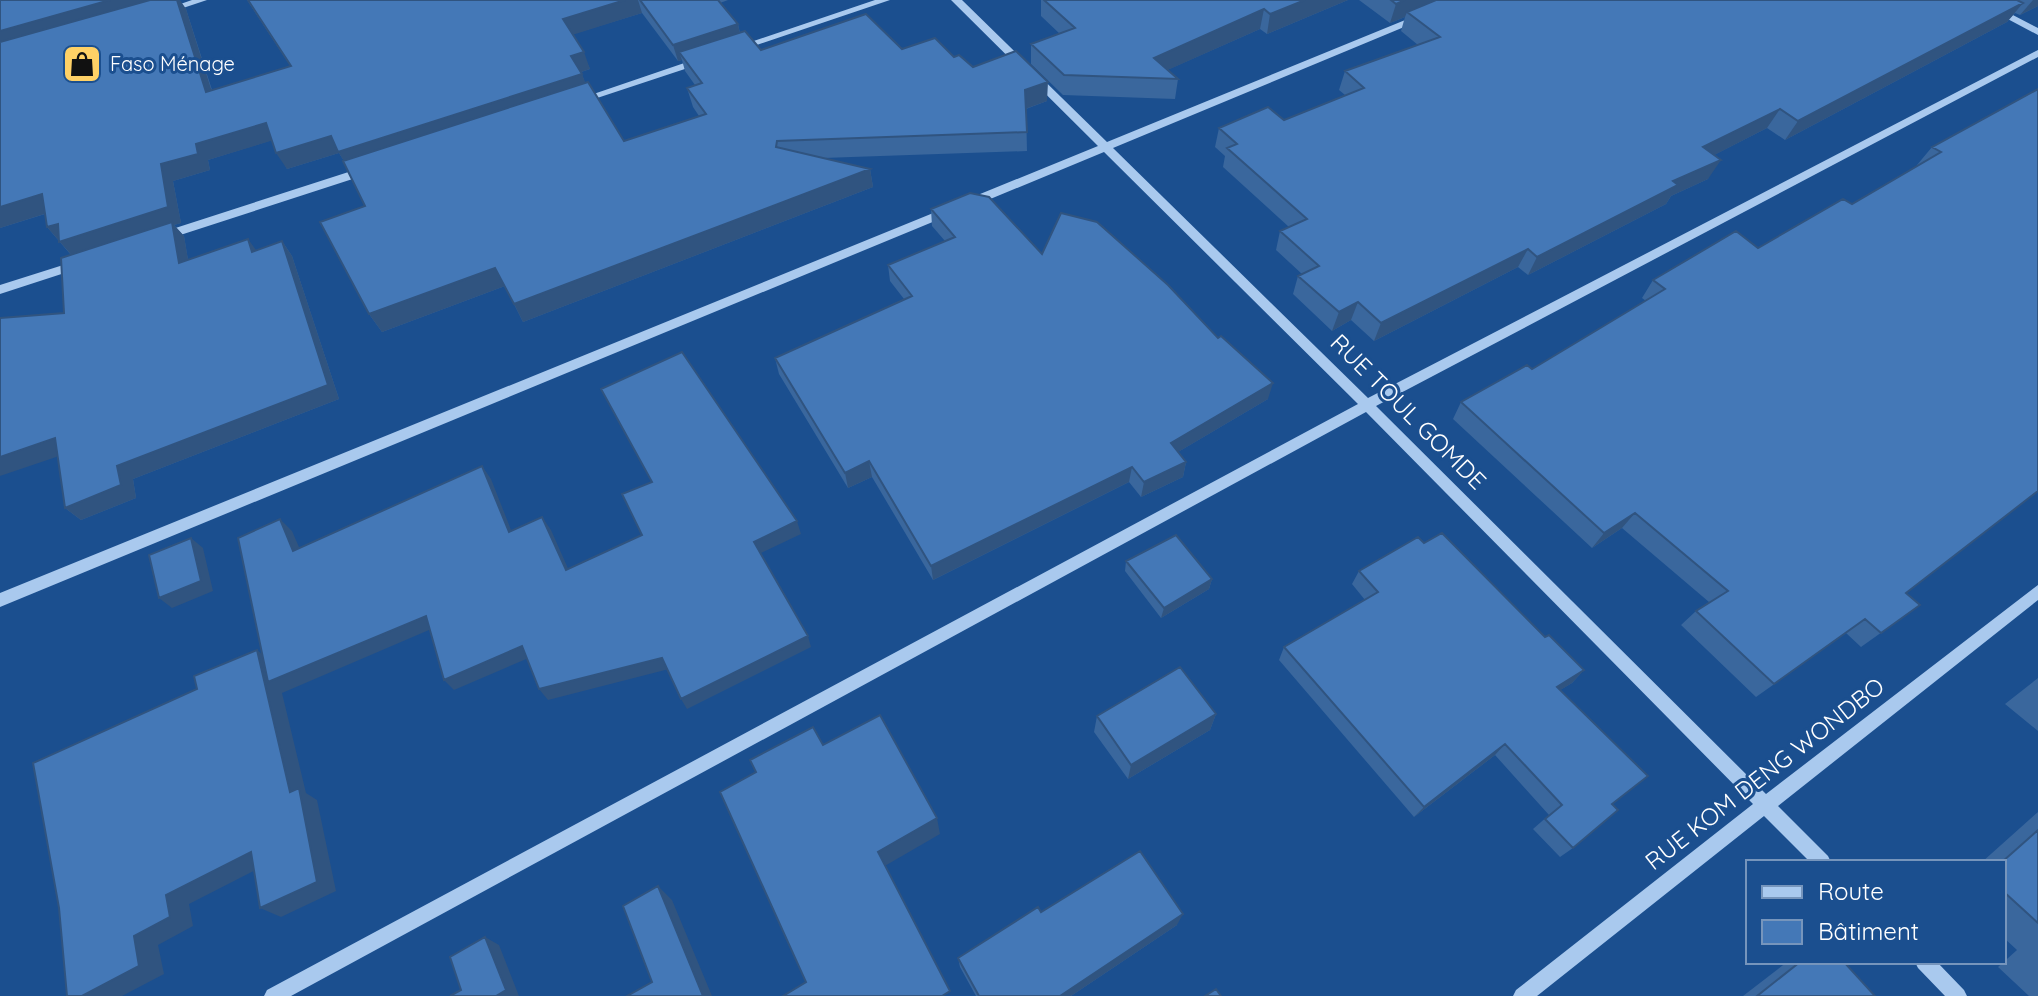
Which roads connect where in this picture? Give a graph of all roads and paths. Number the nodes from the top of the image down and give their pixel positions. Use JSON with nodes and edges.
{"nodes":[{"id":1,"x":202,"y":0,"type":"edge"},
{"id":2,"x":885,"y":0,"type":"edge"},
{"id":3,"x":956,"y":0,"type":"edge"},
{"id":4,"x":1977,"y":0,"type":"edge"},
{"id":5,"x":159,"y":12,"type":"edge"},
{"id":6,"x":1434,"y":12,"type":"edge"},
{"id":7,"x":2038,"y":32,"type":"edge"},
{"id":8,"x":2038,"y":53,"type":"edge"},
{"id":9,"x":720,"y":54,"type":"edge"},
{"id":10,"x":705,"y":59,"type":"edge"},
{"id":11,"x":570,"y":103,"type":"edge"},
{"id":12,"x":1107,"y":146,"type":"junction"},
{"id":13,"x":375,"y":167,"type":"edge"},
{"id":14,"x":150,"y":241,"type":"edge"},
{"id":15,"x":90,"y":261,"type":"edge"},
{"id":16,"x":0,"y":290,"type":"edge"},
{"id":17,"x":1367,"y":405,"type":"junction"},
{"id":18,"x":2038,"y":591,"type":"edge"},
{"id":19,"x":0,"y":600,"type":"edge"},
{"id":20,"x":1763,"y":804,"type":"junction"},
{"id":21,"x":1820,"y":860,"type":"edge"},
{"id":22,"x":1926,"y":964,"type":"edge"},
{"id":23,"x":273,"y":996,"type":"edge"},
{"id":24,"x":1522,"y":996,"type":"edge"},
{"id":25,"x":1958,"y":996,"type":"edge"}],
"edges":[{"from":1,"to":5,"type":"street"},
{"from":2,"to":9,"type":"street"},
{"from":3,"to":12,"type":"street","name":"RUE TOUL GOMDE"},
{"from":4,"to":7,"type":"street"},
{"from":6,"to":12,"type":"street"},
{"from":8,"to":17,"type":"street"},
{"from":10,"to":11,"type":"street"},
{"from":12,"to":17,"type":"street","name":"RUE TOUL GOMDE"},
{"from":12,"to":19,"type":"street"},
{"from":13,"to":14,"type":"street"},
{"from":15,"to":16,"type":"street"},
{"from":17,"to":20,"type":"street","name":"RUE TOUL GOMDE"},
{"from":17,"to":23,"type":"street"},
{"from":18,"to":20,"type":"street","name":"RUE KOM DENG WONDBO"},
{"from":20,"to":21,"type":"street","name":"RUE TOUL GOMDE"},
{"from":20,"to":24,"type":"street","name":"RUE KOM DENG WONDBO"},
{"from":22,"to":25,"type":"street"}]}
